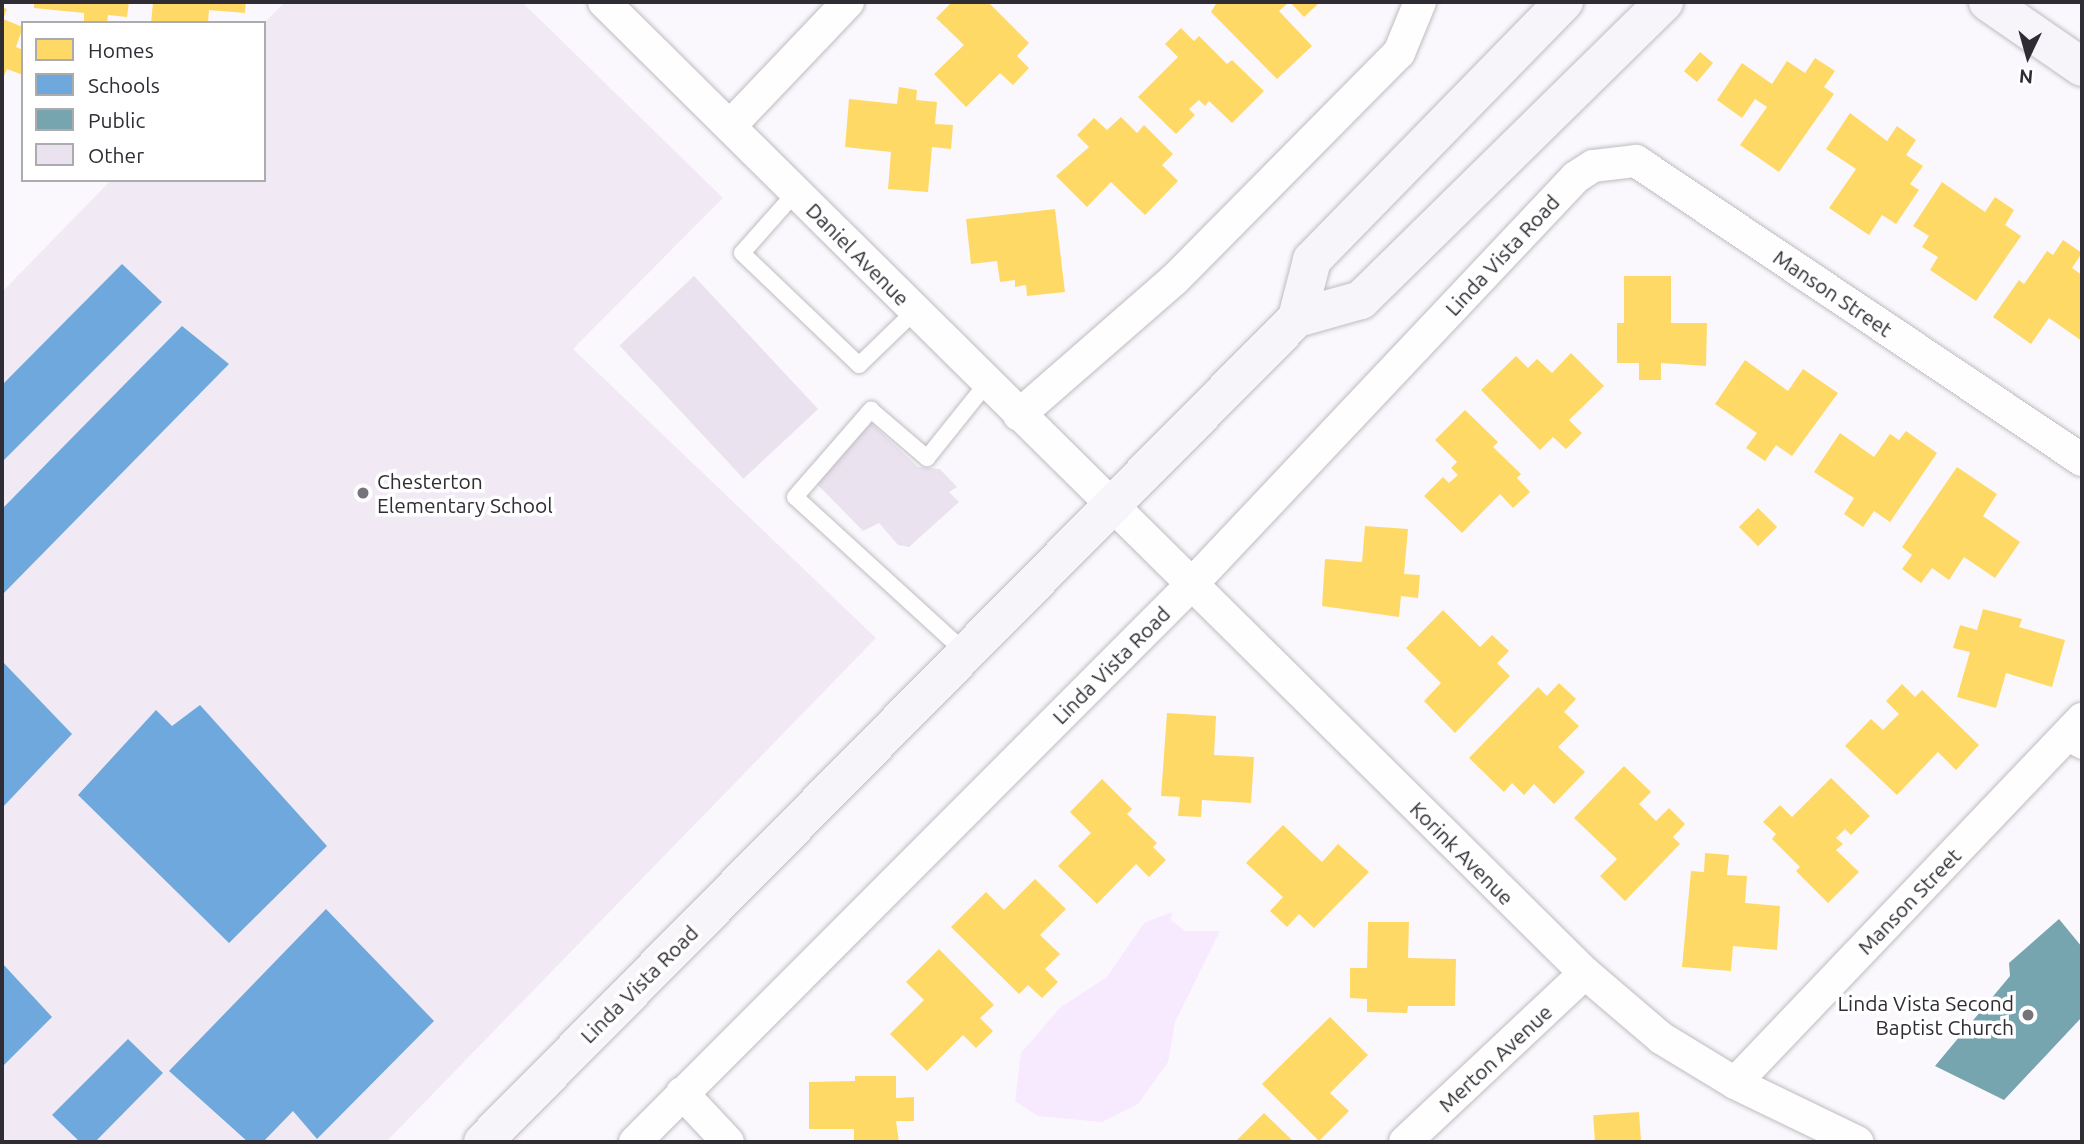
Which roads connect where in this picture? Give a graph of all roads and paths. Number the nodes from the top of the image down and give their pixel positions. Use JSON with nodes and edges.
{"nodes":[{"id":1,"x":604,"y":2,"type":"edge"},
{"id":2,"x":848,"y":2,"type":"edge"},
{"id":3,"x":1420,"y":2,"type":"edge"},
{"id":4,"x":1564,"y":2,"type":"edge"},
{"id":5,"x":1664,"y":2,"type":"edge"},
{"id":6,"x":1988,"y":2,"type":"edge"},
{"id":7,"x":2082,"y":67,"type":"edge"},
{"id":8,"x":732,"y":124,"type":"junction"},
{"id":9,"x":1576,"y":177,"type":"joint"},
{"id":10,"x":796,"y":192,"type":"junction"},
{"id":11,"x":915,"y":311,"type":"junction"},
{"id":12,"x":1297,"y":318,"type":"junction"},
{"id":13,"x":987,"y":383,"type":"junction"},
{"id":14,"x":1019,"y":415,"type":"junction"},
{"id":15,"x":2082,"y":460,"type":"edge"},
{"id":16,"x":1110,"y":507,"type":"junction"},
{"id":17,"x":1190,"y":586,"type":"junction"},
{"id":18,"x":965,"y":653,"type":"junction"},
{"id":19,"x":2075,"y":737,"type":"edge"},
{"id":20,"x":1585,"y":974,"type":"junction"},
{"id":21,"x":1735,"y":1083,"type":"junction"},
{"id":22,"x":682,"y":1093,"type":"junction"},
{"id":23,"x":483,"y":1142,"type":"edge"},
{"id":24,"x":635,"y":1142,"type":"edge"},
{"id":25,"x":728,"y":1142,"type":"edge"},
{"id":26,"x":1405,"y":1142,"type":"edge"},
{"id":27,"x":1857,"y":1142,"type":"edge"}],
"edges":[{"from":1,"to":8,"type":"street","name":"Daniel Avenue"},
{"from":2,"to":8,"type":"street"},
{"from":3,"to":14,"type":"street"},
{"from":4,"to":12,"type":"main road"},
{"from":5,"to":12,"type":"main road","name":"Linda Vista Road"},
{"from":6,"to":7,"type":"main road"},
{"from":8,"to":10,"type":"street","name":"Daniel Avenue"},
{"from":9,"to":15,"type":"street","name":"Manson Street"},
{"from":9,"to":17,"type":"street","name":"Linda Vista Road"},
{"from":10,"to":11,"type":"street","name":"Daniel Avenue"},
{"from":10,"to":11,"type":"lane"},
{"from":11,"to":13,"type":"street","name":"Daniel Avenue"},
{"from":12,"to":16,"type":"main road","name":"Linda Vista Road"},
{"from":13,"to":14,"type":"street","name":"Daniel Avenue"},
{"from":13,"to":18,"type":"lane"},
{"from":14,"to":16,"type":"street","name":"Daniel Avenue"},
{"from":16,"to":17,"type":"street","name":"Korink Avenue"},
{"from":16,"to":18,"type":"main road","name":"Linda Vista Road"},
{"from":17,"to":20,"type":"street","name":"Korink Avenue"},
{"from":17,"to":22,"type":"street","name":"Linda Vista Road"},
{"from":18,"to":23,"type":"main road","name":"Linda Vista Road"},
{"from":19,"to":21,"type":"street","name":"Manson Street"},
{"from":20,"to":21,"type":"street","name":"Korink Avenue"},
{"from":20,"to":26,"type":"street","name":"Merton Avenue"},
{"from":21,"to":27,"type":"street","name":"Korink Avenue"},
{"from":22,"to":24,"type":"street","name":"Linda Vista Road"},
{"from":22,"to":25,"type":"street"}]}
